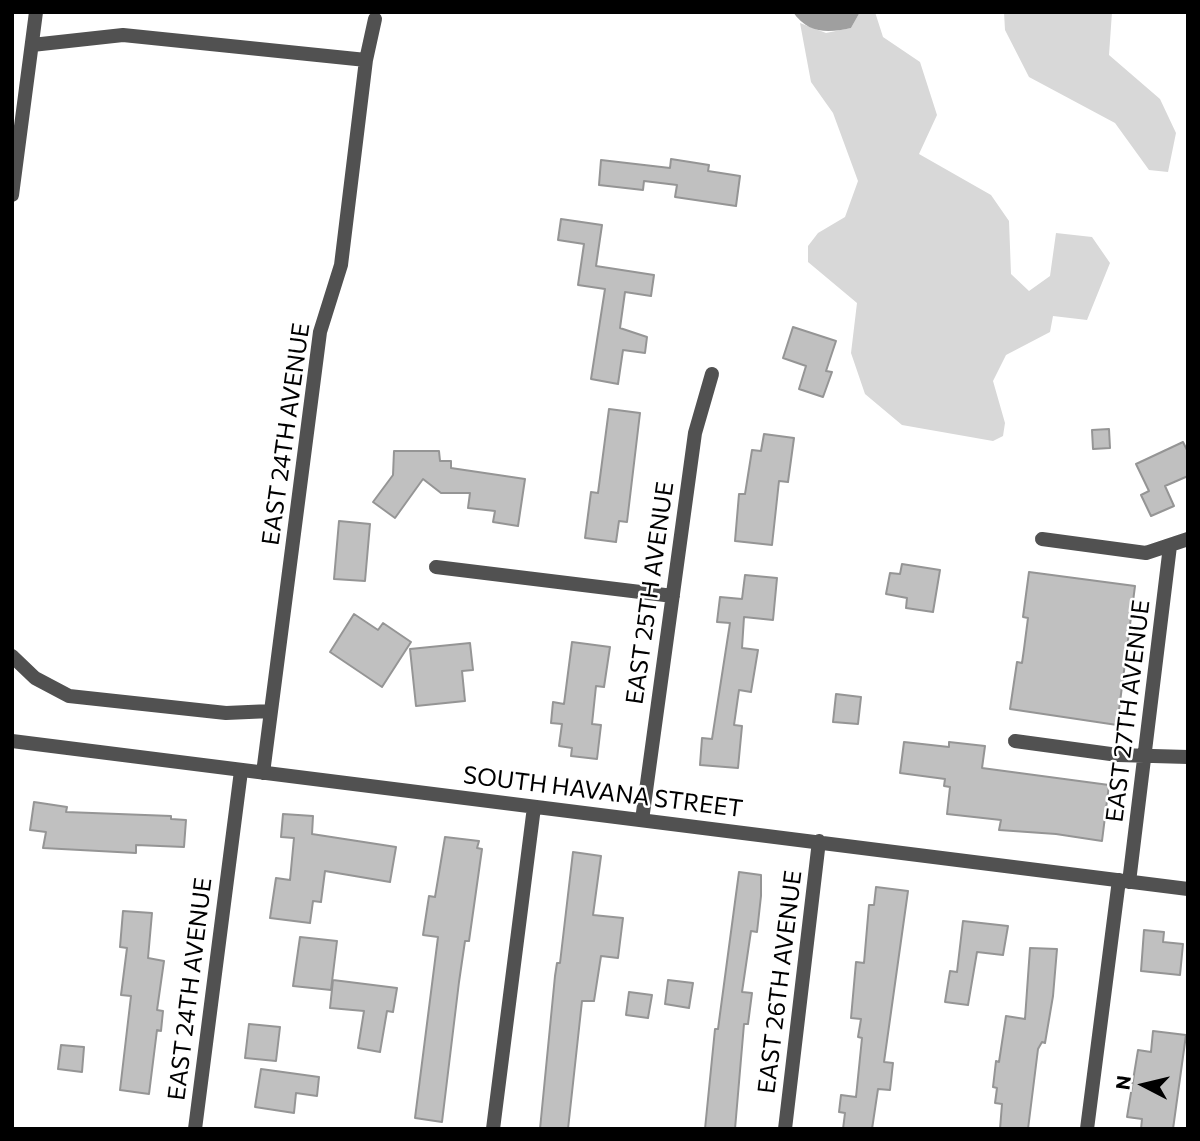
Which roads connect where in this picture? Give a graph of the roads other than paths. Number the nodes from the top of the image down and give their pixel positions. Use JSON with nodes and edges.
{"nodes":[{"id":1,"x":36,"y":12,"type":"edge"},
{"id":2,"x":375,"y":19,"type":"dead end"},
{"id":3,"x":32,"y":45,"type":"junction"},
{"id":4,"x":366,"y":60,"type":"junction"},
{"id":5,"x":12,"y":195,"type":"edge"},
{"id":6,"x":712,"y":374,"type":"dead end"},
{"id":7,"x":1042,"y":539,"type":"dead end"},
{"id":8,"x":1188,"y":539,"type":"edge"},
{"id":9,"x":1170,"y":546,"type":"junction"},
{"id":10,"x":436,"y":567,"type":"dead end"},
{"id":11,"x":673,"y":596,"type":"junction"},
{"id":12,"x":12,"y":656,"type":"edge"},
{"id":13,"x":271,"y":711,"type":"junction"},
{"id":14,"x":12,"y":741,"type":"edge"},
{"id":15,"x":1015,"y":741,"type":"dead end"},
{"id":16,"x":1146,"y":755,"type":"junction"},
{"id":17,"x":1188,"y":757,"type":"edge"},
{"id":18,"x":241,"y":771,"type":"junction"},
{"id":19,"x":263,"y":774,"type":"junction"},
{"id":20,"x":534,"y":807,"type":"junction"},
{"id":21,"x":642,"y":820,"type":"junction"},
{"id":22,"x":819,"y":841,"type":"junction"},
{"id":23,"x":1124,"y":881,"type":"junction"},
{"id":24,"x":1188,"y":890,"type":"edge"},
{"id":25,"x":195,"y":1129,"type":"edge"},
{"id":26,"x":493,"y":1129,"type":"edge"},
{"id":27,"x":785,"y":1129,"type":"edge"},
{"id":28,"x":1087,"y":1129,"type":"edge"}],
"edges":[{"from":1,"to":3,"type":"street"},
{"from":2,"to":4,"type":"street","name":"EAST 24TH AVENUE"},
{"from":3,"to":4,"type":"street"},
{"from":3,"to":5,"type":"street"},
{"from":4,"to":13,"type":"street","name":"EAST 24TH AVENUE"},
{"from":6,"to":11,"type":"street","name":"EAST 25TH AVENUE"},
{"from":7,"to":9,"type":"street"},
{"from":8,"to":9,"type":"street"},
{"from":9,"to":16,"type":"street","name":"EAST 27TH AVENUE"},
{"from":10,"to":11,"type":"street"},
{"from":11,"to":21,"type":"street","name":"EAST 25TH AVENUE"},
{"from":12,"to":13,"type":"street"},
{"from":13,"to":19,"type":"street","name":"EAST 24TH AVENUE"},
{"from":14,"to":18,"type":"street","name":"SOUTH HAVANA STREET"},
{"from":15,"to":16,"type":"street"},
{"from":16,"to":17,"type":"street"},
{"from":16,"to":23,"type":"street","name":"EAST 27TH AVENUE"},
{"from":18,"to":19,"type":"street","name":"SOUTH HAVANA STREET"},
{"from":18,"to":25,"type":"street","name":"EAST 24TH AVENUE"},
{"from":19,"to":20,"type":"street","name":"SOUTH HAVANA STREET"},
{"from":20,"to":21,"type":"street","name":"SOUTH HAVANA STREET"},
{"from":20,"to":26,"type":"street"},
{"from":21,"to":22,"type":"street","name":"SOUTH HAVANA STREET"},
{"from":22,"to":23,"type":"street","name":"SOUTH HAVANA STREET"},
{"from":22,"to":27,"type":"street","name":"EAST 26TH AVENUE"},
{"from":23,"to":24,"type":"street","name":"SOUTH HAVANA STREET"},
{"from":23,"to":28,"type":"street","name":"EAST 27TH AVENUE"}]}
